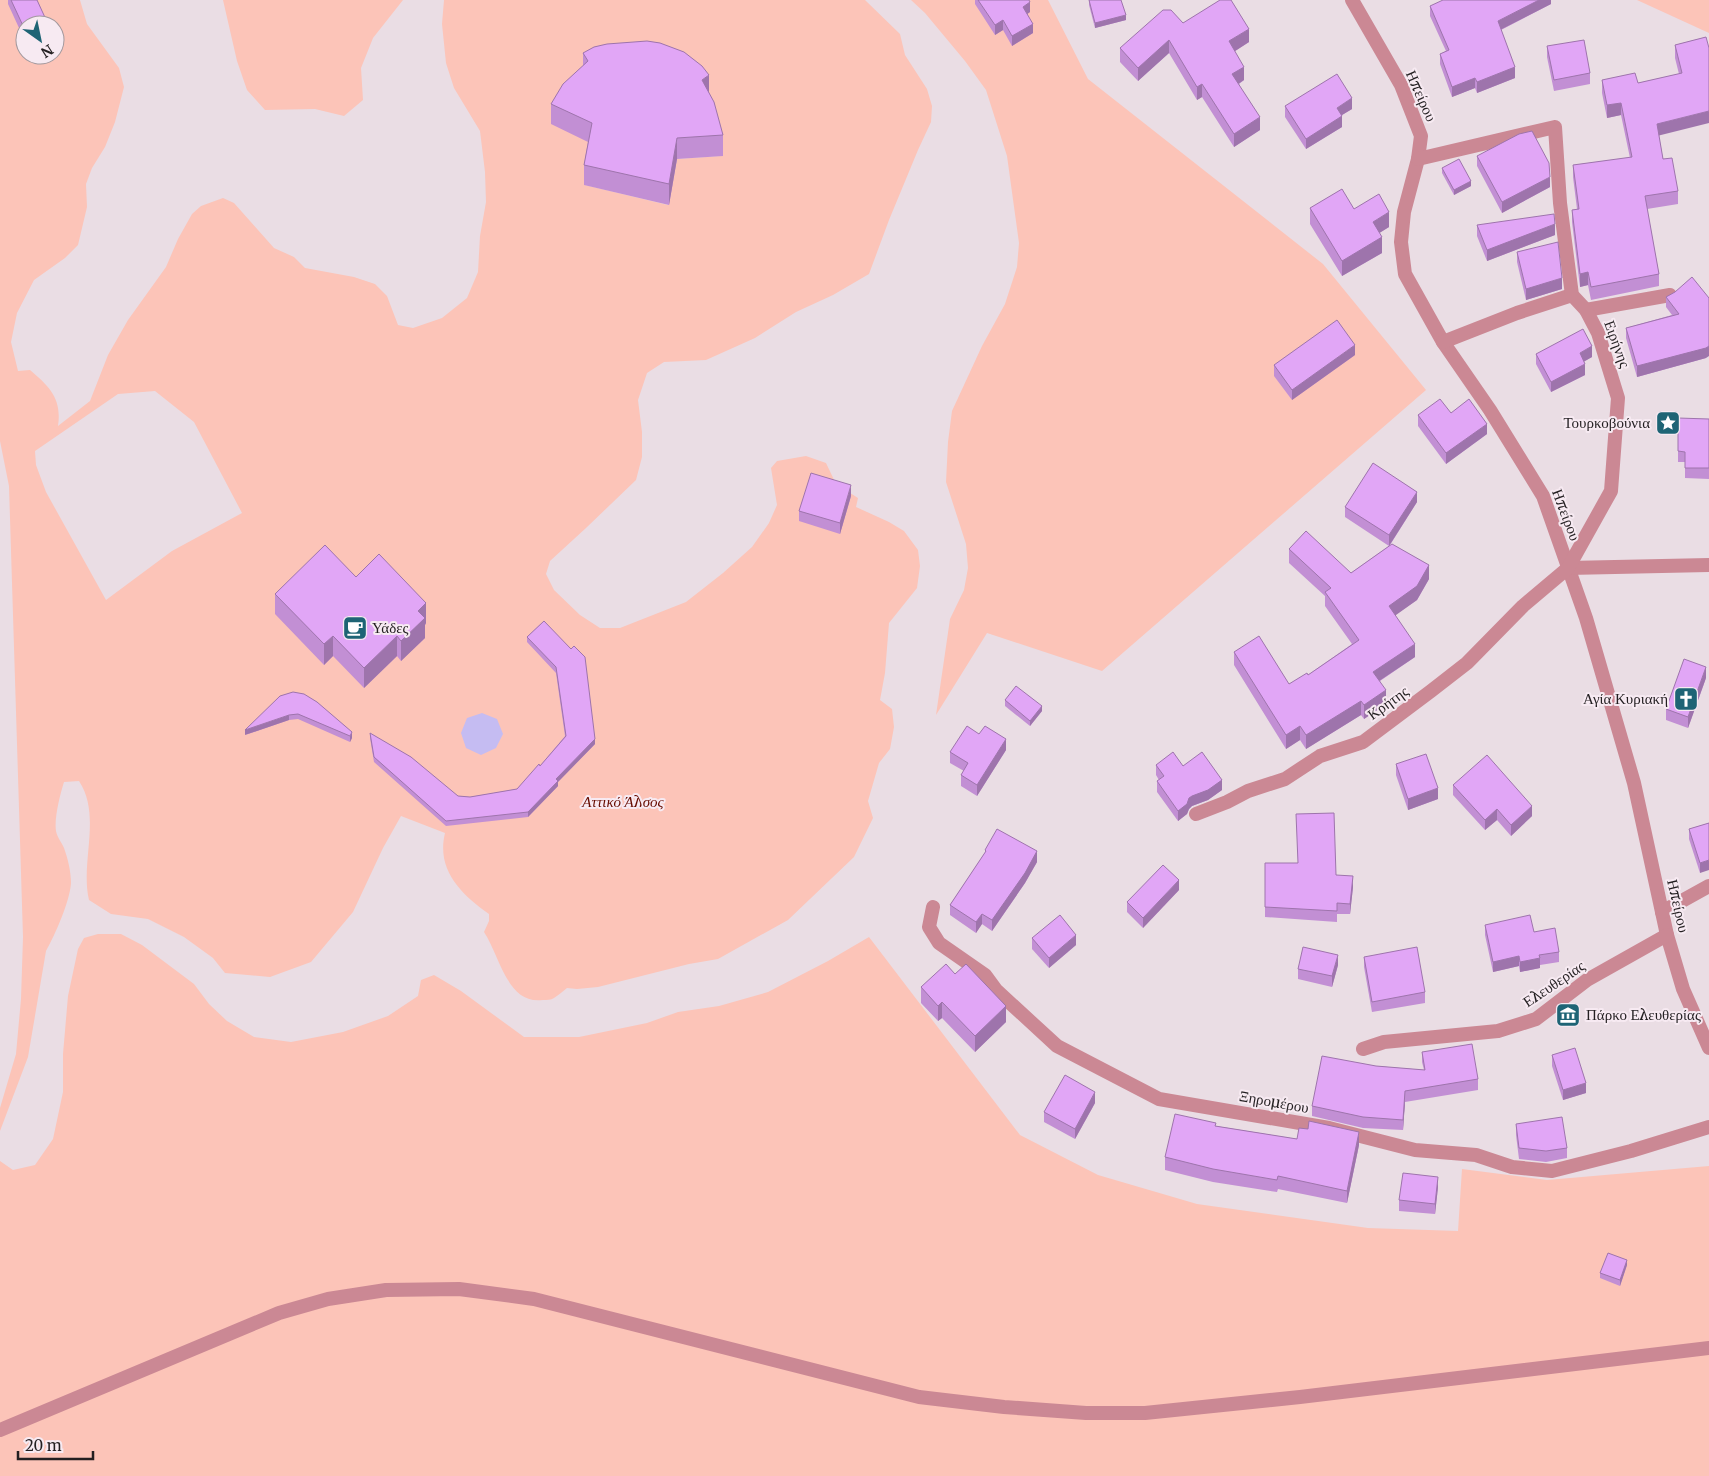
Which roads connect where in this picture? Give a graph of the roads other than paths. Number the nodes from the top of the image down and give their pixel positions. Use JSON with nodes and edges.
{"nodes":[{"id":1,"x":1352,"y":0,"type":"edge"},
{"id":2,"x":1418,"y":159,"type":"junction"},
{"id":3,"x":1572,"y":295,"type":"junction"},
{"id":4,"x":1670,"y":295,"type":"edge"},
{"id":5,"x":1586,"y":310,"type":"junction"},
{"id":6,"x":1443,"y":342,"type":"junction"},
{"id":7,"x":1709,"y":565,"type":"edge"},
{"id":8,"x":1568,"y":568,"type":"junction"},
{"id":9,"x":1196,"y":814,"type":"dead end"},
{"id":10,"x":1709,"y":886,"type":"edge"},
{"id":11,"x":933,"y":908,"type":"dead end"},
{"id":12,"x":1662,"y":912,"type":"junction"},
{"id":13,"x":1667,"y":935,"type":"junction"},
{"id":14,"x":1709,"y":1048,"type":"edge"},
{"id":15,"x":1363,"y":1049,"type":"dead end"},
{"id":16,"x":1709,"y":1127,"type":"edge"},
{"id":17,"x":1709,"y":1348,"type":"edge"},
{"id":18,"x":0,"y":1430,"type":"edge"}],
"edges":[{"from":1,"to":2,"type":"street","name":"Ηπείρου"},
{"from":2,"to":3,"type":"street"},
{"from":2,"to":6,"type":"street","name":"Ηπείρου"},
{"from":3,"to":5,"type":"street","name":"Ειρήνης"},
{"from":3,"to":6,"type":"street"},
{"from":4,"to":5,"type":"street"},
{"from":5,"to":8,"type":"street","name":"Ειρήνης"},
{"from":6,"to":8,"type":"street","name":"Ηπείρου"},
{"from":7,"to":8,"type":"street"},
{"from":8,"to":9,"type":"street","name":"Κρήτης"},
{"from":8,"to":12,"type":"street","name":"Ηπείρου"},
{"from":10,"to":12,"type":"street"},
{"from":11,"to":16,"type":"street","name":"Ξηρομέρου"},
{"from":12,"to":13,"type":"street","name":"Ηπείρου"},
{"from":13,"to":14,"type":"street","name":"Ηπείρου"},
{"from":13,"to":15,"type":"street","name":"Ελευθερίας"},
{"from":17,"to":18,"type":"street"}]}
